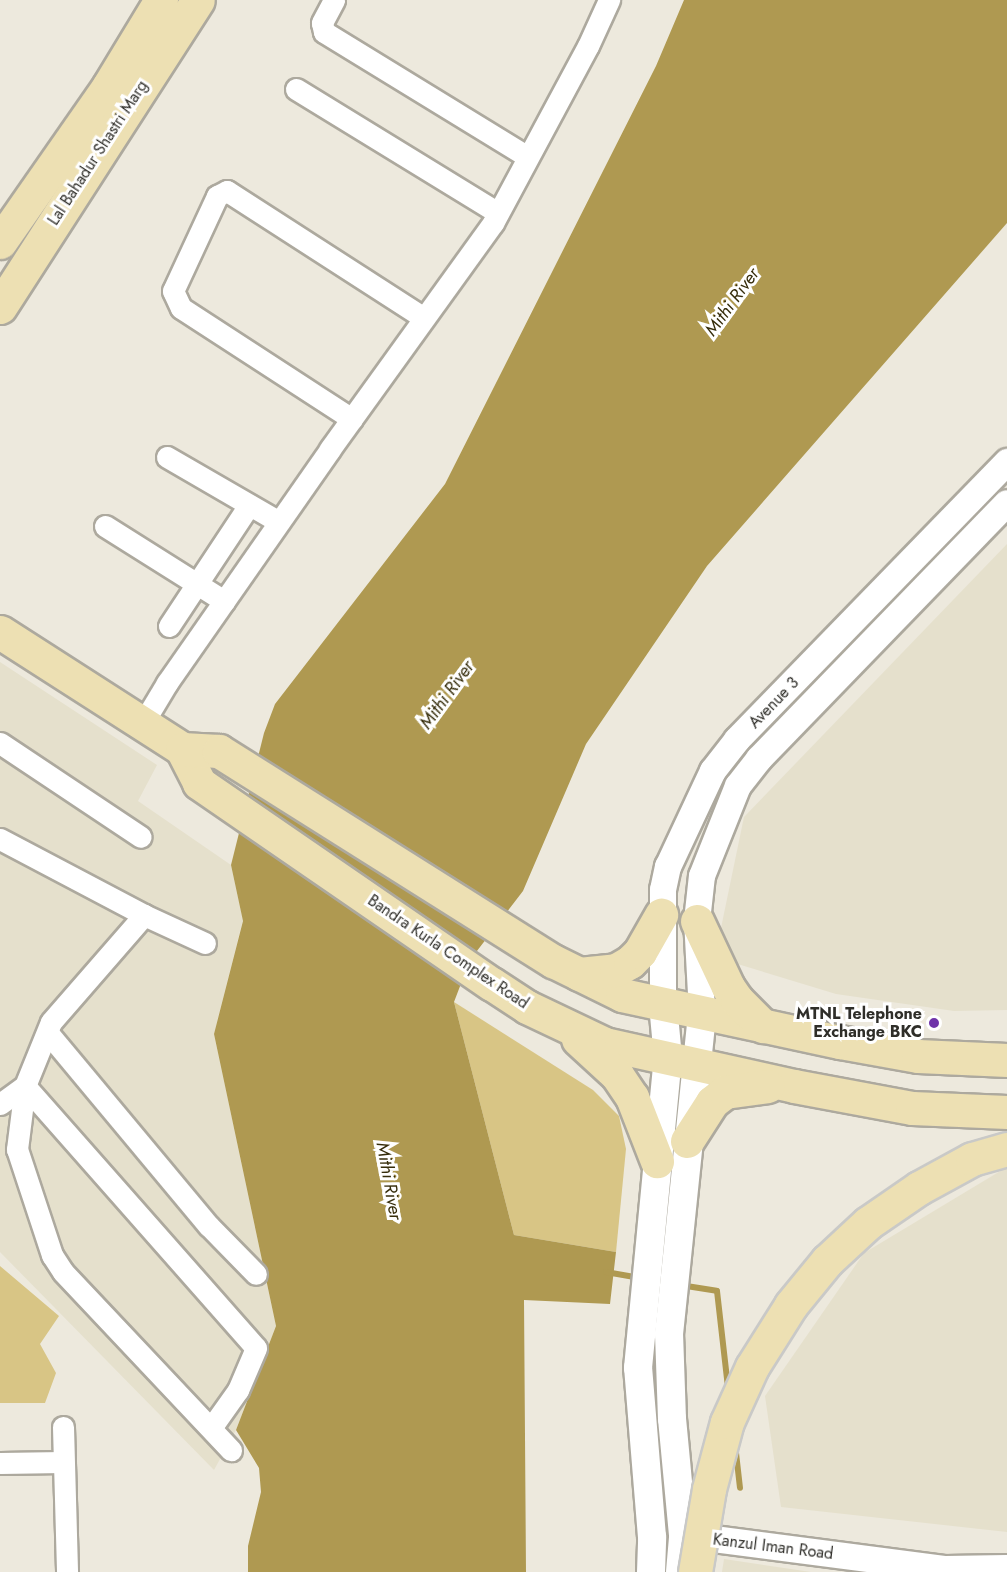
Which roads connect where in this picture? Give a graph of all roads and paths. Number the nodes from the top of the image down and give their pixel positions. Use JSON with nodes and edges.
{"nodes":[{"id":1,"x":161,"y":0,"type":"edge"},
{"id":2,"x":198,"y":0,"type":"edge"},
{"id":3,"x":334,"y":0,"type":"edge"},
{"id":4,"x":609,"y":0,"type":"edge"},
{"id":5,"x":296,"y":89,"type":"dead end"},
{"id":6,"x":119,"y":94,"type":"junction"},
{"id":7,"x":528,"y":157,"type":"junction"},
{"id":8,"x":498,"y":213,"type":"junction"},
{"id":9,"x":0,"y":242,"type":"edge"},
{"id":10,"x":0,"y":307,"type":"edge"},
{"id":11,"x":424,"y":318,"type":"junction"},
{"id":12,"x":352,"y":418,"type":"junction"},
{"id":13,"x":167,"y":457,"type":"dead end"},
{"id":14,"x":1007,"y":462,"type":"edge"},
{"id":15,"x":1007,"y":503,"type":"edge"},
{"id":16,"x":249,"y":505,"type":"junction"},
{"id":17,"x":279,"y":522,"type":"junction"},
{"id":18,"x":105,"y":526,"type":"dead end"},
{"id":19,"x":197,"y":584,"type":"junction"},
{"id":20,"x":224,"y":601,"type":"junction"},
{"id":21,"x":170,"y":626,"type":"dead end"},
{"id":22,"x":0,"y":632,"type":"edge"},
{"id":23,"x":143,"y":723,"type":"junction"},
{"id":24,"x":0,"y":743,"type":"edge"},
{"id":25,"x":182,"y":749,"type":"junction"},
{"id":26,"x":141,"y":837,"type":"dead end"},
{"id":27,"x":0,"y":839,"type":"edge"},
{"id":28,"x":144,"y":915,"type":"junction"},
{"id":29,"x":661,"y":915,"type":"junction"},
{"id":30,"x":697,"y":921,"type":"junction"},
{"id":31,"x":206,"y":943,"type":"dead end"},
{"id":32,"x":579,"y":974,"type":"junction"},
{"id":33,"x":663,"y":1004,"type":"junction"},
{"id":34,"x":702,"y":1012,"type":"junction"},
{"id":35,"x":556,"y":1021,"type":"junction"},
{"id":36,"x":763,"y":1026,"type":"junction"},
{"id":37,"x":48,"y":1033,"type":"junction"},
{"id":38,"x":1007,"y":1060,"type":"edge"},
{"id":39,"x":682,"y":1061,"type":"junction"},
{"id":40,"x":25,"y":1086,"type":"junction"},
{"id":41,"x":794,"y":1086,"type":"junction"},
{"id":42,"x":0,"y":1104,"type":"edge"},
{"id":43,"x":1007,"y":1112,"type":"edge"},
{"id":44,"x":687,"y":1141,"type":"junction"},
{"id":45,"x":1007,"y":1149,"type":"edge"},
{"id":46,"x":657,"y":1161,"type":"junction"},
{"id":47,"x":256,"y":1274,"type":"dead end"},
{"id":48,"x":63,"y":1426,"type":"dead end"},
{"id":49,"x":211,"y":1428,"type":"junction"},
{"id":50,"x":231,"y":1450,"type":"dead end"},
{"id":51,"x":63,"y":1462,"type":"junction"},
{"id":52,"x":0,"y":1463,"type":"edge"},
{"id":53,"x":683,"y":1535,"type":"junction"},
{"id":54,"x":1007,"y":1568,"type":"edge"},
{"id":55,"x":67,"y":1572,"type":"edge"},
{"id":56,"x":651,"y":1572,"type":"edge"},
{"id":57,"x":680,"y":1572,"type":"edge"},
{"id":58,"x":695,"y":1572,"type":"edge"}],
"edges":[{"from":1,"to":6,"type":"main road","name":"Lal Bahadur Shastri Marg"},
{"from":2,"to":6,"type":"main road","name":"Lal Bahadur Shastri Marg"},
{"from":3,"to":7,"type":"street"},
{"from":4,"to":7,"type":"street"},
{"from":5,"to":8,"type":"street"},
{"from":6,"to":9,"type":"main road","name":"Lal Bahadur Shastri Marg"},
{"from":6,"to":10,"type":"main road","name":"Lal Bahadur Shastri Marg"},
{"from":7,"to":8,"type":"street"},
{"from":8,"to":11,"type":"street"},
{"from":11,"to":12,"type":"street"},
{"from":11,"to":12,"type":"street"},
{"from":12,"to":17,"type":"street"},
{"from":13,"to":16,"type":"street"},
{"from":14,"to":29,"type":"street","name":"Avenue 3"},
{"from":15,"to":30,"type":"street","name":"Avenue 3"},
{"from":16,"to":17,"type":"street"},
{"from":16,"to":19,"type":"street"},
{"from":17,"to":20,"type":"street"},
{"from":18,"to":19,"type":"street"},
{"from":19,"to":20,"type":"street"},
{"from":19,"to":21,"type":"street"},
{"from":20,"to":23,"type":"street"},
{"from":22,"to":23,"type":"main road","name":"Bandra Kurla Complex Road"},
{"from":23,"to":25,"type":"main road","name":"Bandra Kurla Complex Road"},
{"from":24,"to":26,"type":"street"},
{"from":25,"to":32,"type":"main road"},
{"from":25,"to":35,"type":"main road","name":"Bandra Kurla Complex Road"},
{"from":27,"to":28,"type":"street"},
{"from":28,"to":31,"type":"street"},
{"from":28,"to":37,"type":"street"},
{"from":29,"to":32,"type":"main road"},
{"from":29,"to":33,"type":"street","name":"Avenue 3"},
{"from":30,"to":34,"type":"street","name":"Avenue 3"},
{"from":30,"to":36,"type":"main road"},
{"from":32,"to":33,"type":"main road"},
{"from":33,"to":34,"type":"main road"},
{"from":33,"to":39,"type":"main road"},
{"from":34,"to":36,"type":"main road"},
{"from":34,"to":39,"type":"main road"},
{"from":35,"to":39,"type":"main road","name":"Bandra Kurla Complex Road"},
{"from":35,"to":46,"type":"main road"},
{"from":36,"to":38,"type":"main road"},
{"from":37,"to":40,"type":"street"},
{"from":37,"to":47,"type":"street"},
{"from":39,"to":41,"type":"main road","name":"Bandra Kurla Complex Road"},
{"from":39,"to":44,"type":"main road"},
{"from":39,"to":46,"type":"main road"},
{"from":40,"to":42,"type":"street"},
{"from":40,"to":49,"type":"street"},
{"from":40,"to":49,"type":"street"},
{"from":41,"to":43,"type":"main road","name":"Bandra Kurla Complex Road"},
{"from":41,"to":44,"type":"main road"},
{"from":44,"to":53,"type":"main road"},
{"from":45,"to":58,"type":"main road","bridge":true},
{"from":46,"to":56,"type":"main road"},
{"from":48,"to":51,"type":"street"},
{"from":49,"to":50,"type":"street"},
{"from":51,"to":52,"type":"street"},
{"from":51,"to":55,"type":"street"},
{"from":53,"to":54,"type":"street","name":"Kanzul Iman Road"},
{"from":53,"to":57,"type":"main road"}]}
